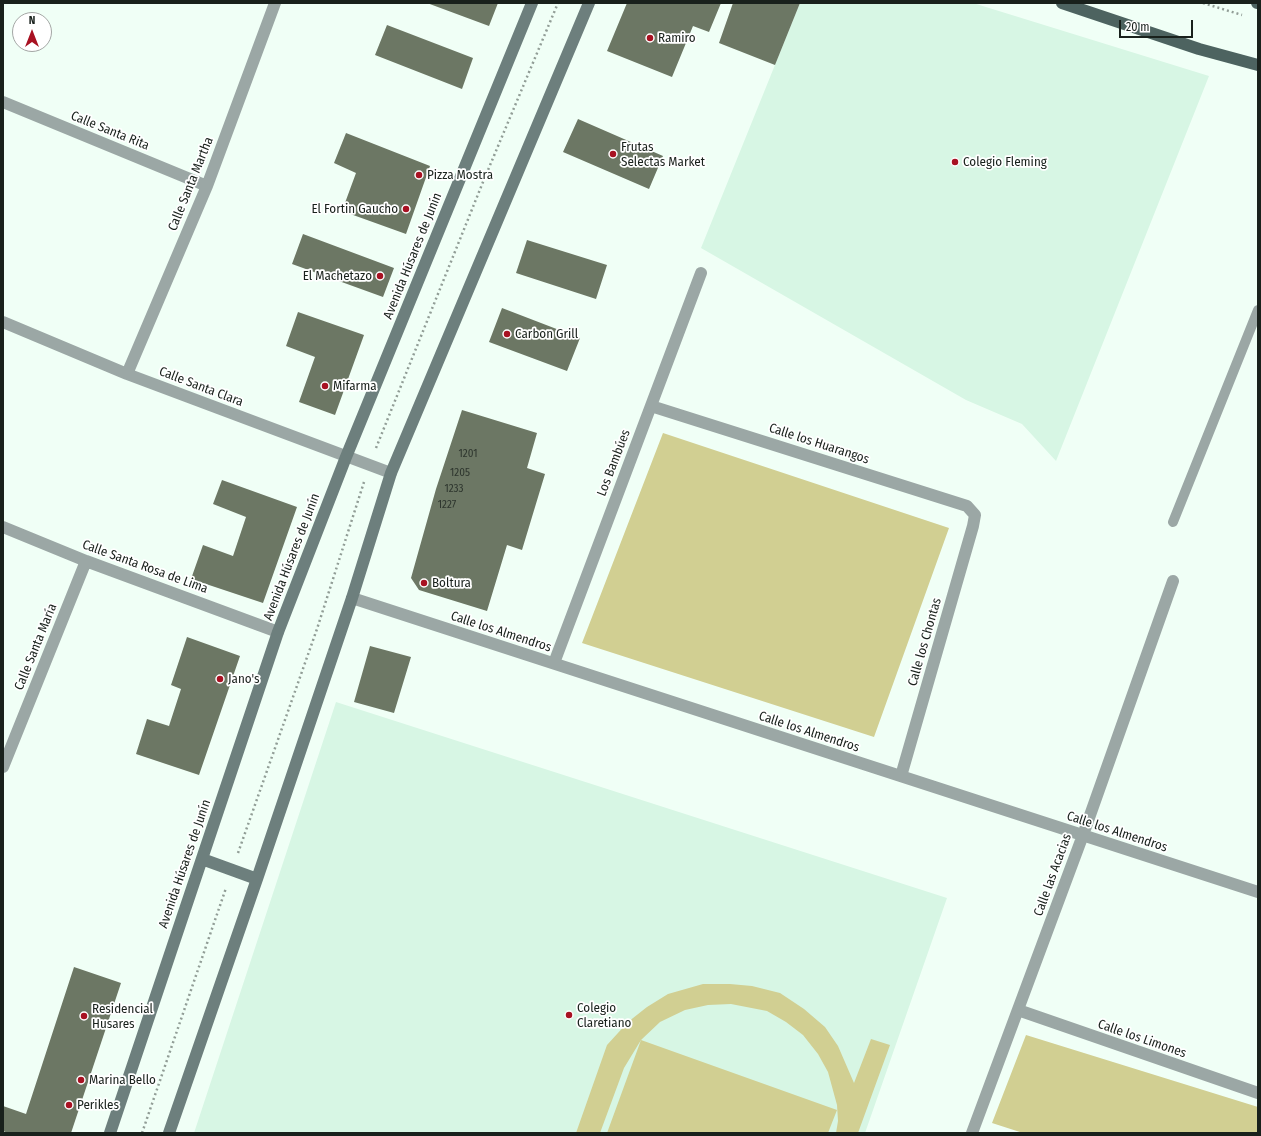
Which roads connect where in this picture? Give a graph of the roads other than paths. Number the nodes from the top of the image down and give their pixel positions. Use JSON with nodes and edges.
{"nodes":[{"id":1,"x":275,"y":3,"type":"edge"},
{"id":2,"x":532,"y":3,"type":"edge"},
{"id":3,"x":589,"y":3,"type":"edge"},
{"id":4,"x":1062,"y":3,"type":"edge"},
{"id":5,"x":1258,"y":65,"type":"edge"},
{"id":6,"x":3,"y":102,"type":"edge"},
{"id":7,"x":207,"y":186,"type":"junction"},
{"id":8,"x":701,"y":273,"type":"dead end"},
{"id":9,"x":1258,"y":310,"type":"edge"},
{"id":10,"x":3,"y":322,"type":"edge"},
{"id":11,"x":127,"y":374,"type":"junction"},
{"id":12,"x":651,"y":406,"type":"junction"},
{"id":13,"x":346,"y":457,"type":"junction"},
{"id":14,"x":391,"y":473,"type":"junction"},
{"id":15,"x":975,"y":515,"type":"joint"},
{"id":16,"x":1173,"y":522,"type":"dead end"},
{"id":17,"x":3,"y":527,"type":"edge"},
{"id":18,"x":86,"y":560,"type":"junction"},
{"id":19,"x":1173,"y":581,"type":"dead end"},
{"id":20,"x":352,"y":598,"type":"junction"},
{"id":21,"x":278,"y":632,"type":"junction"},
{"id":22,"x":554,"y":663,"type":"junction"},
{"id":23,"x":3,"y":767,"type":"edge"},
{"id":24,"x":901,"y":776,"type":"junction"},
{"id":25,"x":1083,"y":835,"type":"junction"},
{"id":26,"x":202,"y":859,"type":"junction"},
{"id":27,"x":257,"y":879,"type":"junction"},
{"id":28,"x":1258,"y":892,"type":"edge"},
{"id":29,"x":1018,"y":1010,"type":"junction"},
{"id":30,"x":1258,"y":1094,"type":"edge"},
{"id":31,"x":110,"y":1133,"type":"edge"},
{"id":32,"x":169,"y":1133,"type":"edge"},
{"id":33,"x":972,"y":1133,"type":"edge"}],
"edges":[{"from":1,"to":7,"type":"street","name":"Calle Santa Martha"},
{"from":2,"to":13,"type":"street","name":"Avenida Húsares de Junín"},
{"from":3,"to":14,"type":"street"},
{"from":4,"to":5,"type":"main road"},
{"from":6,"to":7,"type":"street","name":"Calle Santa Rita"},
{"from":7,"to":11,"type":"street","name":"Calle Santa Martha"},
{"from":8,"to":12,"type":"street","name":"Los Bambúes"},
{"from":9,"to":16,"type":"lane"},
{"from":10,"to":11,"type":"street","name":"Calle Santa Clara"},
{"from":11,"to":13,"type":"street","name":"Calle Santa Clara"},
{"from":12,"to":15,"type":"street","name":"Calle los Huarangos"},
{"from":12,"to":22,"type":"street","name":"Los Bambúes"},
{"from":13,"to":14,"type":"street","name":"Calle Santa Clara"},
{"from":13,"to":21,"type":"street","name":"Avenida Húsares de Junín"},
{"from":14,"to":20,"type":"street"},
{"from":15,"to":24,"type":"street","name":"Calle los Chontas"},
{"from":17,"to":18,"type":"street","name":"Calle Santa Rosa de Lima"},
{"from":18,"to":21,"type":"street","name":"Calle Santa Rosa de Lima"},
{"from":18,"to":23,"type":"street","name":"Calle Santa María"},
{"from":19,"to":25,"type":"street","name":"Calle las Acacias"},
{"from":20,"to":22,"type":"street","name":"Calle los Almendros"},
{"from":20,"to":27,"type":"street"},
{"from":21,"to":26,"type":"street","name":"Avenida Húsares de Junín"},
{"from":22,"to":24,"type":"street","name":"Calle los Almendros"},
{"from":24,"to":25,"type":"street","name":"Calle los Almendros"},
{"from":25,"to":28,"type":"street","name":"Calle los Almendros"},
{"from":25,"to":29,"type":"street","name":"Calle las Acacias"},
{"from":26,"to":27,"type":"street"},
{"from":26,"to":31,"type":"street","name":"Avenida Húsares de Junín"},
{"from":27,"to":32,"type":"street"},
{"from":29,"to":30,"type":"street","name":"Calle los Limones"},
{"from":29,"to":33,"type":"street","name":"Calle las Acacias"}]}
